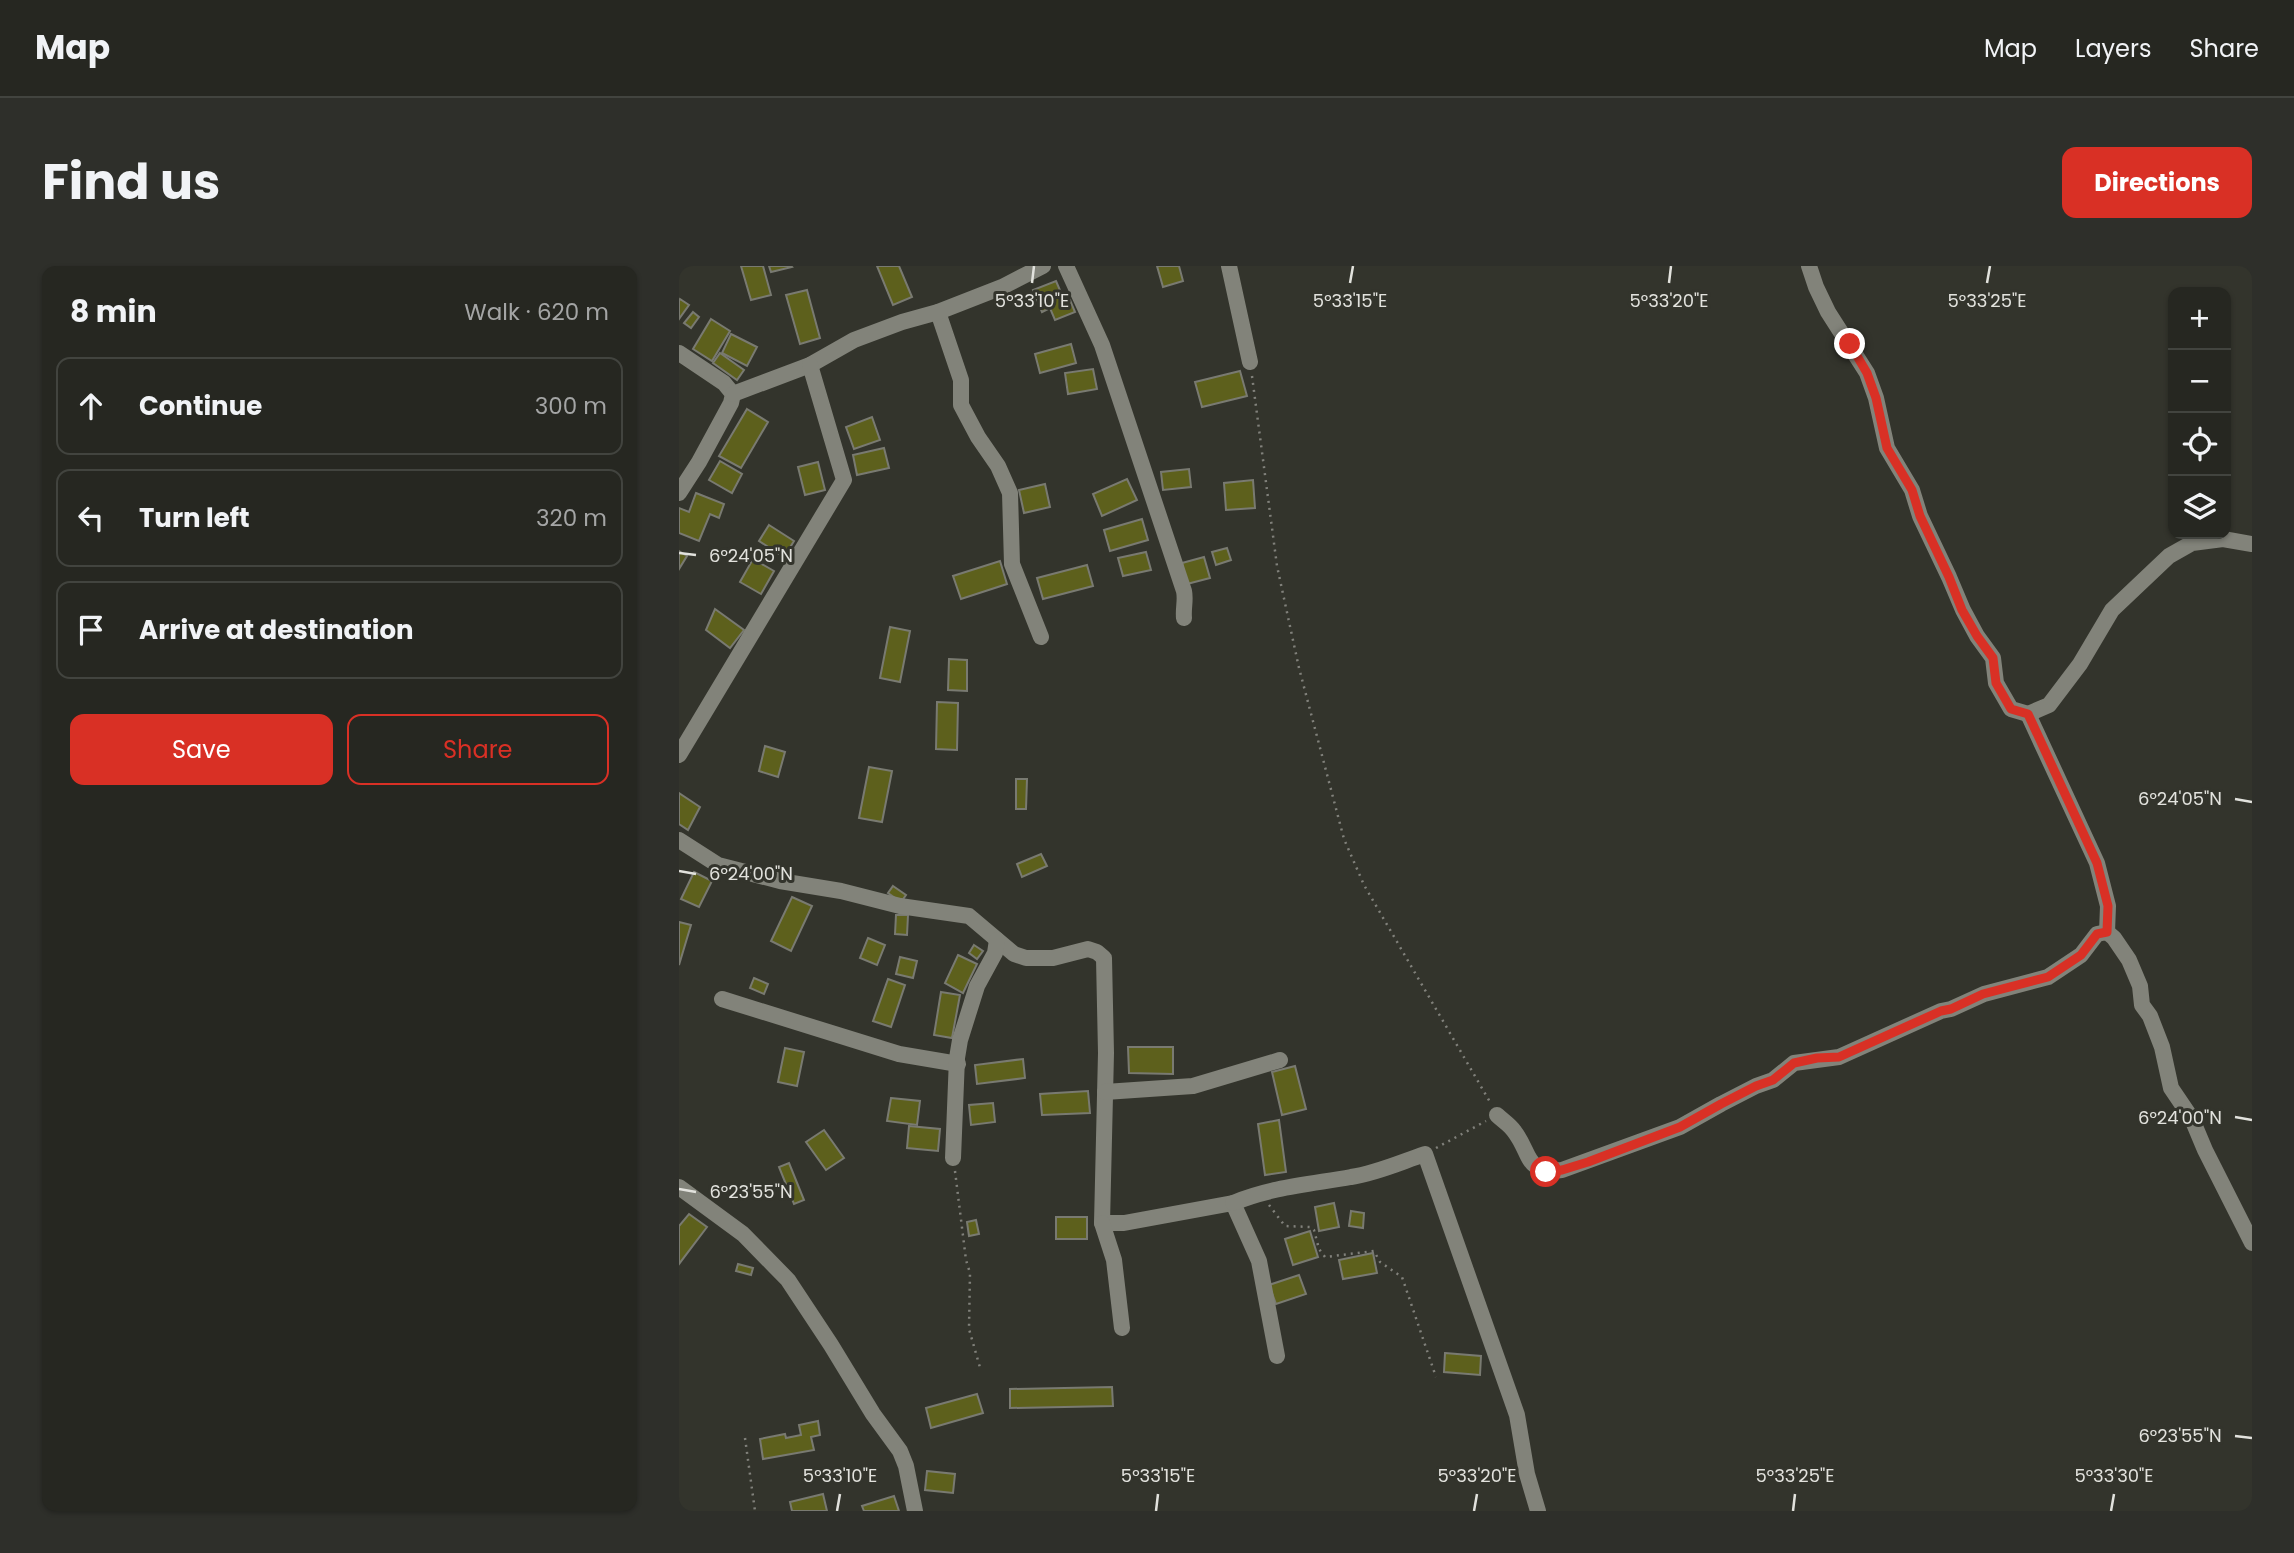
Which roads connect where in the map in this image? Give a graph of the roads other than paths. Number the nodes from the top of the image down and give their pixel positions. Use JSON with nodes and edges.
{"nodes":[{"id":1,"x":1043,"y":266,"type":"edge"},
{"id":2,"x":1066,"y":266,"type":"edge"},
{"id":3,"x":1229,"y":266,"type":"edge"},
{"id":4,"x":1809,"y":266,"type":"edge"},
{"id":5,"x":938,"y":312,"type":"junction"},
{"id":6,"x":679,"y":354,"type":"edge"},
{"id":7,"x":1250,"y":362,"type":"road end"},
{"id":8,"x":810,"y":365,"type":"junction"},
{"id":9,"x":733,"y":394,"type":"junction"},
{"id":10,"x":679,"y":493,"type":"edge"},
{"id":11,"x":2252,"y":544,"type":"edge"},
{"id":12,"x":1184,"y":618,"type":"dead end"},
{"id":13,"x":1041,"y":637,"type":"dead end"},
{"id":14,"x":2028,"y":714,"type":"junction"},
{"id":15,"x":679,"y":755,"type":"edge"},
{"id":16,"x":679,"y":840,"type":"edge"},
{"id":17,"x":2107,"y":932,"type":"junction"},
{"id":18,"x":997,"y":940,"type":"junction"},
{"id":19,"x":722,"y":999,"type":"dead end"},
{"id":20,"x":1280,"y":1060,"type":"dead end"},
{"id":21,"x":958,"y":1064,"type":"junction"},
{"id":22,"x":1105,"y":1093,"type":"junction"},
{"id":23,"x":1497,"y":1115,"type":"road end"},
{"id":24,"x":953,"y":1158,"type":"road end"},
{"id":25,"x":679,"y":1187,"type":"edge"},
{"id":26,"x":1233,"y":1203,"type":"junction"},
{"id":27,"x":1102,"y":1223,"type":"junction"},
{"id":28,"x":2252,"y":1243,"type":"edge"},
{"id":29,"x":1122,"y":1328,"type":"dead end"},
{"id":30,"x":1277,"y":1356,"type":"dead end"},
{"id":31,"x":915,"y":1511,"type":"edge"},
{"id":32,"x":1538,"y":1511,"type":"edge"}],
"edges":[{"from":1,"to":5,"type":"street"},
{"from":2,"to":12,"type":"street"},
{"from":3,"to":7,"type":"street"},
{"from":4,"to":14,"type":"street"},
{"from":5,"to":8,"type":"street"},
{"from":5,"to":13,"type":"street"},
{"from":6,"to":9,"type":"street"},
{"from":8,"to":9,"type":"street"},
{"from":8,"to":15,"type":"street"},
{"from":9,"to":10,"type":"street"},
{"from":11,"to":14,"type":"street"},
{"from":14,"to":17,"type":"street"},
{"from":16,"to":18,"type":"street"},
{"from":17,"to":23,"type":"street"},
{"from":17,"to":28,"type":"street"},
{"from":18,"to":21,"type":"street"},
{"from":18,"to":22,"type":"street"},
{"from":19,"to":21,"type":"street"},
{"from":20,"to":22,"type":"street"},
{"from":21,"to":24,"type":"street"},
{"from":22,"to":27,"type":"street"},
{"from":25,"to":31,"type":"street"},
{"from":26,"to":27,"type":"street"},
{"from":26,"to":30,"type":"street"},
{"from":26,"to":32,"type":"street"},
{"from":27,"to":29,"type":"street"}]}
